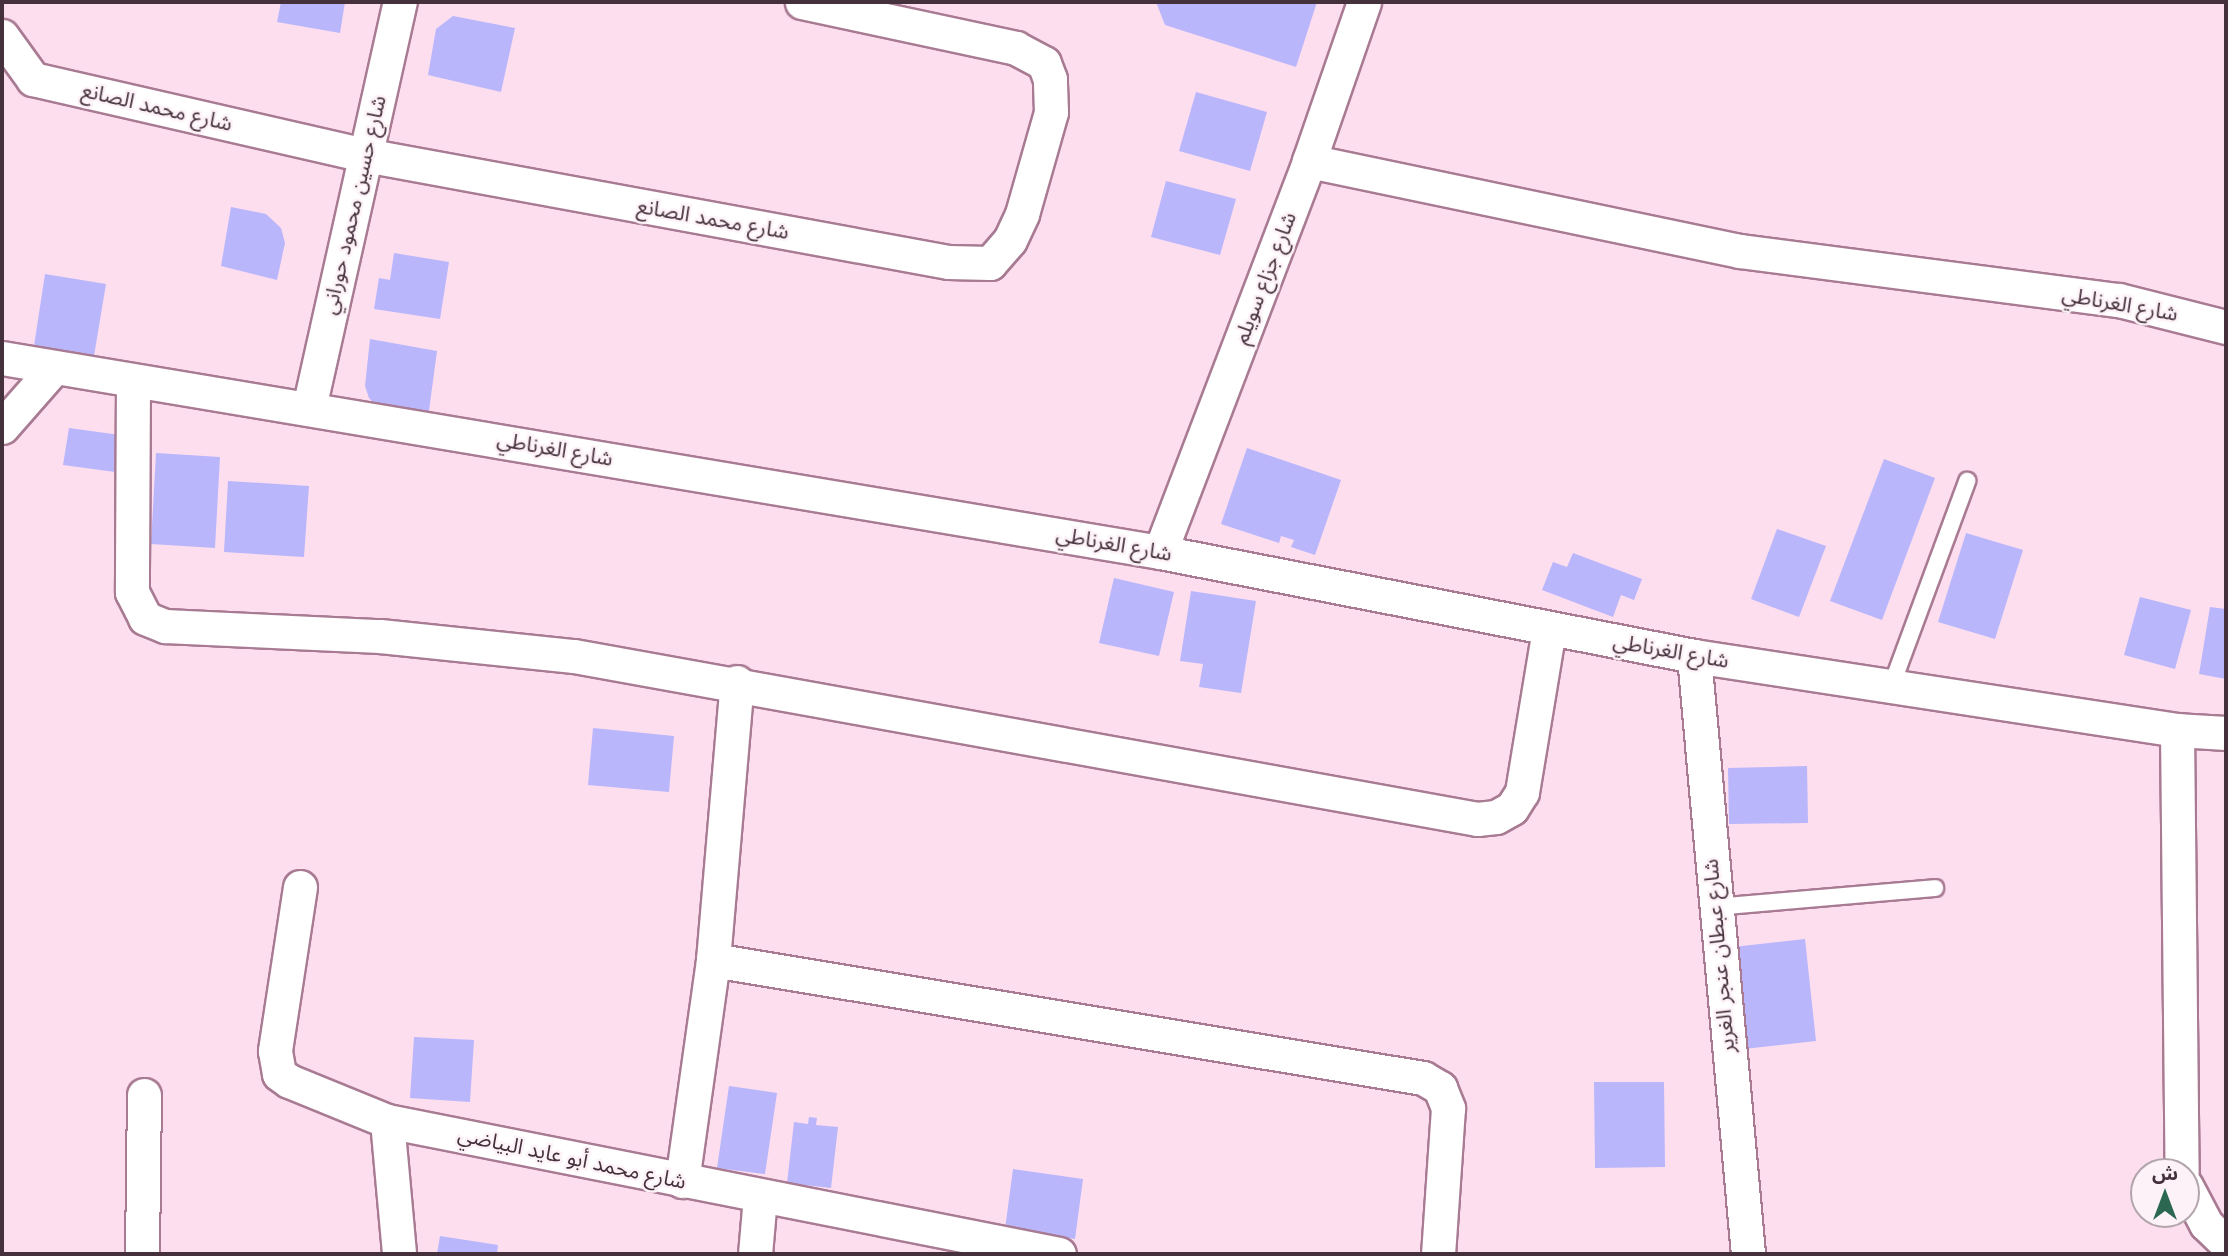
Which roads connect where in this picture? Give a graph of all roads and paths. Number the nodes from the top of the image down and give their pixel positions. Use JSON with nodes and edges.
{"nodes":[{"id":1,"x":400,"y":2,"type":"edge"},
{"id":2,"x":802,"y":2,"type":"edge"},
{"id":3,"x":1364,"y":2,"type":"edge"},
{"id":4,"x":2,"y":36,"type":"edge"},
{"id":5,"x":365,"y":155,"type":"junction"},
{"id":6,"x":1309,"y":161,"type":"junction"},
{"id":7,"x":2226,"y":327,"type":"edge"},
{"id":8,"x":2,"y":358,"type":"edge"},
{"id":9,"x":53,"y":369,"type":"junction"},
{"id":10,"x":133,"y":381,"type":"junction"},
{"id":11,"x":309,"y":408,"type":"junction"},
{"id":12,"x":2,"y":427,"type":"edge"},
{"id":13,"x":1968,"y":481,"type":"dead end"},
{"id":14,"x":1160,"y":552,"type":"junction"},
{"id":15,"x":1549,"y":629,"type":"junction"},
{"id":16,"x":1694,"y":656,"type":"junction"},
{"id":17,"x":737,"y":682,"type":"junction"},
{"id":18,"x":1891,"y":687,"type":"junction"},
{"id":19,"x":2177,"y":730,"type":"junction"},
{"id":20,"x":2226,"y":733,"type":"edge"},
{"id":21,"x":300,"y":887,"type":"dead end"},
{"id":22,"x":1935,"y":888,"type":"dead end"},
{"id":23,"x":1714,"y":907,"type":"junction"},
{"id":24,"x":713,"y":960,"type":"junction"},
{"id":25,"x":144,"y":1095,"type":"dead end"},
{"id":26,"x":387,"y":1121,"type":"junction"},
{"id":27,"x":2182,"y":1158,"type":"edge"},
{"id":28,"x":682,"y":1181,"type":"junction"},
{"id":29,"x":760,"y":1197,"type":"junction"},
{"id":30,"x":2200,"y":1213,"type":"edge"},
{"id":31,"x":2226,"y":1243,"type":"edge"},
{"id":32,"x":1022,"y":1251,"type":"edge"},
{"id":33,"x":142,"y":1254,"type":"edge"},
{"id":34,"x":399,"y":1254,"type":"edge"},
{"id":35,"x":755,"y":1254,"type":"edge"},
{"id":36,"x":1059,"y":1254,"type":"edge"},
{"id":37,"x":1438,"y":1254,"type":"edge"},
{"id":38,"x":1748,"y":1254,"type":"edge"}],
"edges":[{"from":1,"to":5,"type":"street","name":"شارع حسين محمود حوراني"},
{"from":2,"to":5,"type":"street","name":"شارع محمد الصانع"},
{"from":3,"to":6,"type":"street","name":"شارع جزاع سويلم"},
{"from":4,"to":5,"type":"street","name":"شارع محمد الصانع"},
{"from":5,"to":11,"type":"street","name":"شارع حسين محمود حوراني"},
{"from":6,"to":7,"type":"street","name":"شارع الغرناطي"},
{"from":6,"to":14,"type":"street","name":"شارع جزاع سويلم"},
{"from":8,"to":9,"type":"street","name":"شارع الغرناطي"},
{"from":9,"to":10,"type":"street","name":"شارع الغرناطي"},
{"from":9,"to":12,"type":"street"},
{"from":10,"to":11,"type":"street","name":"شارع الغرناطي"},
{"from":10,"to":17,"type":"street"},
{"from":11,"to":14,"type":"street","name":"شارع الغرناطي"},
{"from":13,"to":18,"type":"lane"},
{"from":14,"to":15,"type":"street","name":"شارع الغرناطي"},
{"from":15,"to":16,"type":"street","name":"شارع الغرناطي"},
{"from":15,"to":17,"type":"street"},
{"from":16,"to":18,"type":"street","name":"شارع الغرناطي"},
{"from":16,"to":23,"type":"street","name":"شارع عبطان عنجر الغرير"},
{"from":17,"to":24,"type":"street"},
{"from":18,"to":19,"type":"street","name":"شارع الغرناطي"},
{"from":19,"to":20,"type":"street","name":"شارع الغرناطي"},
{"from":19,"to":27,"type":"street"},
{"from":21,"to":26,"type":"street","name":"شارع محمد أبو عايد البياضي"},
{"from":22,"to":23,"type":"lane"},
{"from":23,"to":38,"type":"street","name":"شارع عبطان عنجر الغرير"},
{"from":24,"to":28,"type":"street"},
{"from":24,"to":37,"type":"street"},
{"from":25,"to":33,"type":"street"},
{"from":26,"to":28,"type":"street","name":"شارع محمد أبو عايد البياضي"},
{"from":26,"to":34,"type":"street"},
{"from":28,"to":29,"type":"street","name":"شارع محمد أبو عايد البياضي"},
{"from":29,"to":32,"type":"street","name":"شارع محمد أبو عايد البياضي"},
{"from":29,"to":35,"type":"street"},
{"from":30,"to":31,"type":"street"},
{"from":32,"to":36,"type":"street","name":"شارع محمد أبو عايد البياضي"}]}
